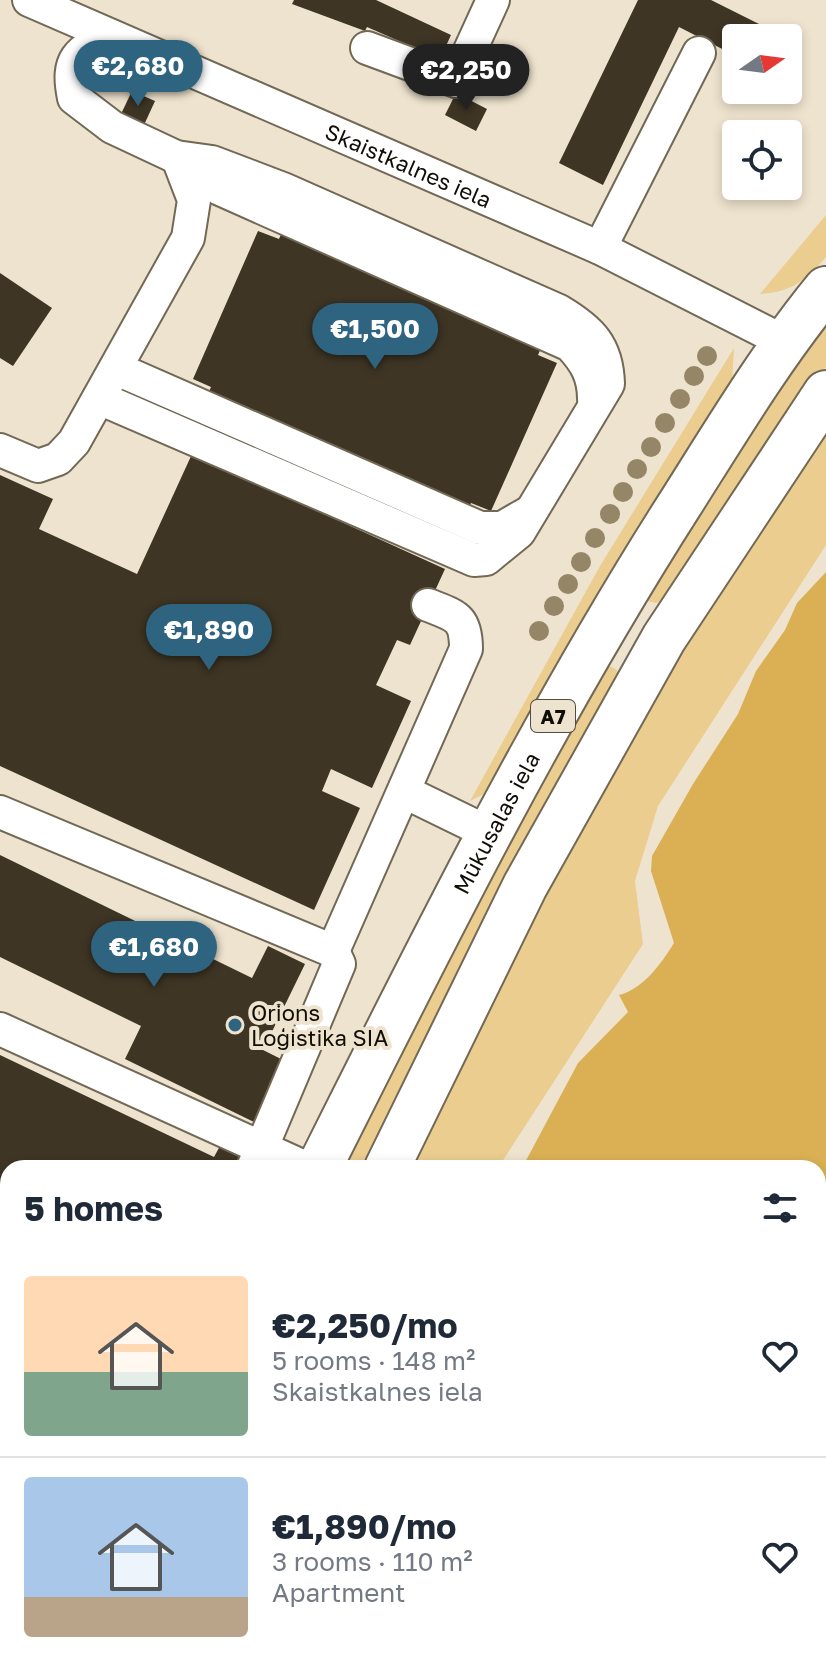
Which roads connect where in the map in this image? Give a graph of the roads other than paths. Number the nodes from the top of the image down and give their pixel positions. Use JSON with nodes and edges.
{"nodes":[{"id":1,"x":29,"y":0,"type":"edge"},
{"id":2,"x":493,"y":0,"type":"edge"},
{"id":3,"x":111,"y":36,"type":"junction"},
{"id":4,"x":367,"y":48,"type":"dead end"},
{"id":5,"x":699,"y":53,"type":"dead end"},
{"id":6,"x":176,"y":157,"type":"junction"},
{"id":7,"x":600,"y":248,"type":"junction"},
{"id":8,"x":826,"y":289,"type":"edge"},
{"id":9,"x":783,"y":341,"type":"junction"},
{"id":10,"x":117,"y":369,"type":"junction"},
{"id":11,"x":826,"y":393,"type":"edge"},
{"id":12,"x":99,"y":398,"type":"junction"},
{"id":13,"x":0,"y":450,"type":"edge"},
{"id":14,"x":532,"y":510,"type":"junction"},
{"id":15,"x":428,"y":605,"type":"dead end"},
{"id":16,"x":615,"y":606,"type":"junction"},
{"id":17,"x":664,"y":638,"type":"junction"},
{"id":18,"x":405,"y":792,"type":"junction"},
{"id":19,"x":0,"y":812,"type":"edge"},
{"id":20,"x":487,"y":832,"type":"junction"},
{"id":21,"x":333,"y":951,"type":"junction"},
{"id":22,"x":0,"y":1029,"type":"edge"},
{"id":23,"x":257,"y":1158,"type":"edge"},
{"id":24,"x":323,"y":1160,"type":"edge"},
{"id":25,"x":391,"y":1160,"type":"edge"}],
"edges":[{"from":1,"to":3,"type":"street","name":"Skaistkalnes iela"},
{"from":2,"to":4,"type":"street"},
{"from":3,"to":6,"type":"street"},
{"from":3,"to":7,"type":"street","name":"Skaistkalnes iela"},
{"from":5,"to":7,"type":"street"},
{"from":6,"to":10,"type":"street"},
{"from":6,"to":14,"type":"street"},
{"from":7,"to":9,"type":"street","name":"Skaistkalnes iela"},
{"from":8,"to":9,"type":"highway","name":"Mūkusalas iela","number":"A7"},
{"from":9,"to":16,"type":"highway","name":"Mūkusalas iela","number":"A7"},
{"from":10,"to":12,"type":"street"},
{"from":10,"to":14,"type":"street"},
{"from":11,"to":17,"type":"highway","number":"A7"},
{"from":12,"to":13,"type":"street"},
{"from":12,"to":14,"type":"street"},
{"from":15,"to":18,"type":"street"},
{"from":16,"to":17,"type":"highway"},
{"from":16,"to":20,"type":"highway","name":"Mūkusalas iela","number":"A7"},
{"from":17,"to":25,"type":"highway","number":"A7"},
{"from":18,"to":20,"type":"street"},
{"from":18,"to":21,"type":"street"},
{"from":19,"to":21,"type":"street"},
{"from":20,"to":24,"type":"highway","name":"Mūkusalas iela","number":"A7"},
{"from":21,"to":23,"type":"street"},
{"from":22,"to":23,"type":"street"}]}
